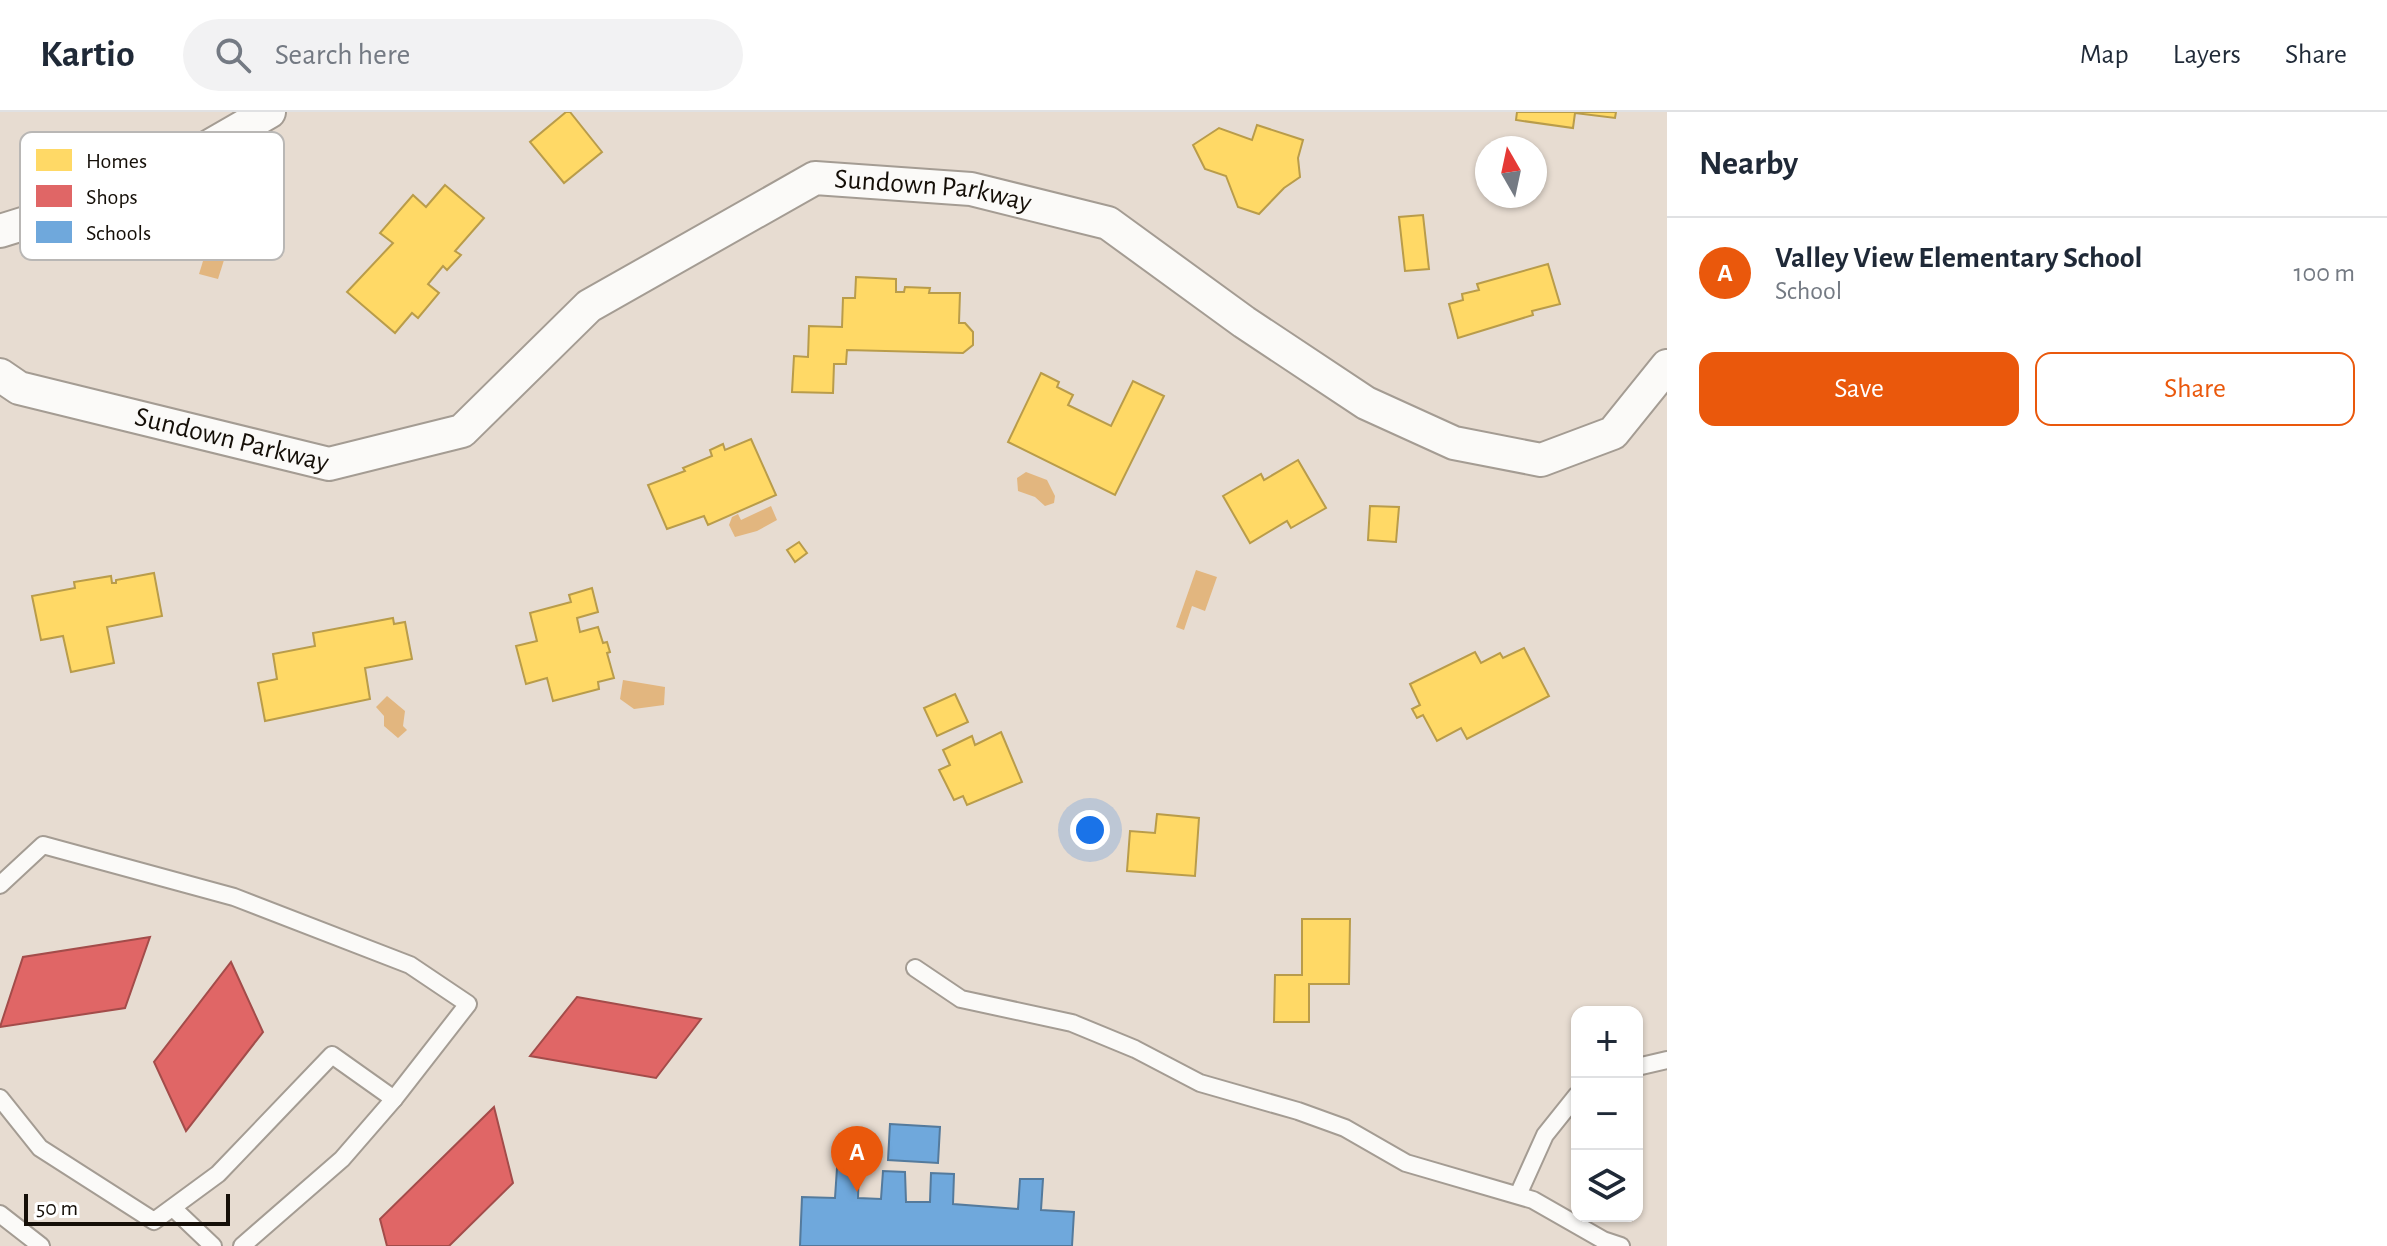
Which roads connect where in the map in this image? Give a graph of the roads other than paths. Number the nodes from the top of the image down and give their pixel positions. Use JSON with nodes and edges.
{"nodes":[{"id":1,"x":269,"y":112,"type":"edge"},
{"id":2,"x":234,"y":132,"type":"edge"},
{"id":3,"x":20,"y":225,"type":"edge"},
{"id":4,"x":0,"y":231,"type":"edge"},
{"id":5,"x":1667,"y":366,"type":"edge"},
{"id":6,"x":0,"y":375,"type":"edge"},
{"id":7,"x":0,"y":885,"type":"edge"},
{"id":8,"x":915,"y":968,"type":"dead end"},
{"id":9,"x":1667,"y":1060,"type":"edge"},
{"id":10,"x":1643,"y":1066,"type":"edge"},
{"id":11,"x":0,"y":1098,"type":"edge"},
{"id":12,"x":394,"y":1099,"type":"junction"},
{"id":13,"x":1571,"y":1102,"type":"edge"},
{"id":14,"x":1518,"y":1195,"type":"junction"},
{"id":15,"x":173,"y":1208,"type":"junction"},
{"id":16,"x":0,"y":1214,"type":"edge"},
{"id":17,"x":41,"y":1246,"type":"edge"},
{"id":18,"x":213,"y":1246,"type":"edge"},
{"id":19,"x":242,"y":1246,"type":"edge"},
{"id":20,"x":1621,"y":1246,"type":"edge"}],
"edges":[{"from":1,"to":2,"type":"street"},
{"from":3,"to":4,"type":"street"},
{"from":5,"to":6,"type":"street","name":"Sundown Parkway"},
{"from":7,"to":12,"type":"lane"},
{"from":8,"to":14,"type":"lane"},
{"from":9,"to":10,"type":"lane"},
{"from":11,"to":15,"type":"lane"},
{"from":12,"to":15,"type":"lane"},
{"from":12,"to":19,"type":"lane"},
{"from":13,"to":14,"type":"lane"},
{"from":14,"to":20,"type":"lane"},
{"from":15,"to":18,"type":"lane"},
{"from":16,"to":17,"type":"lane"}]}
